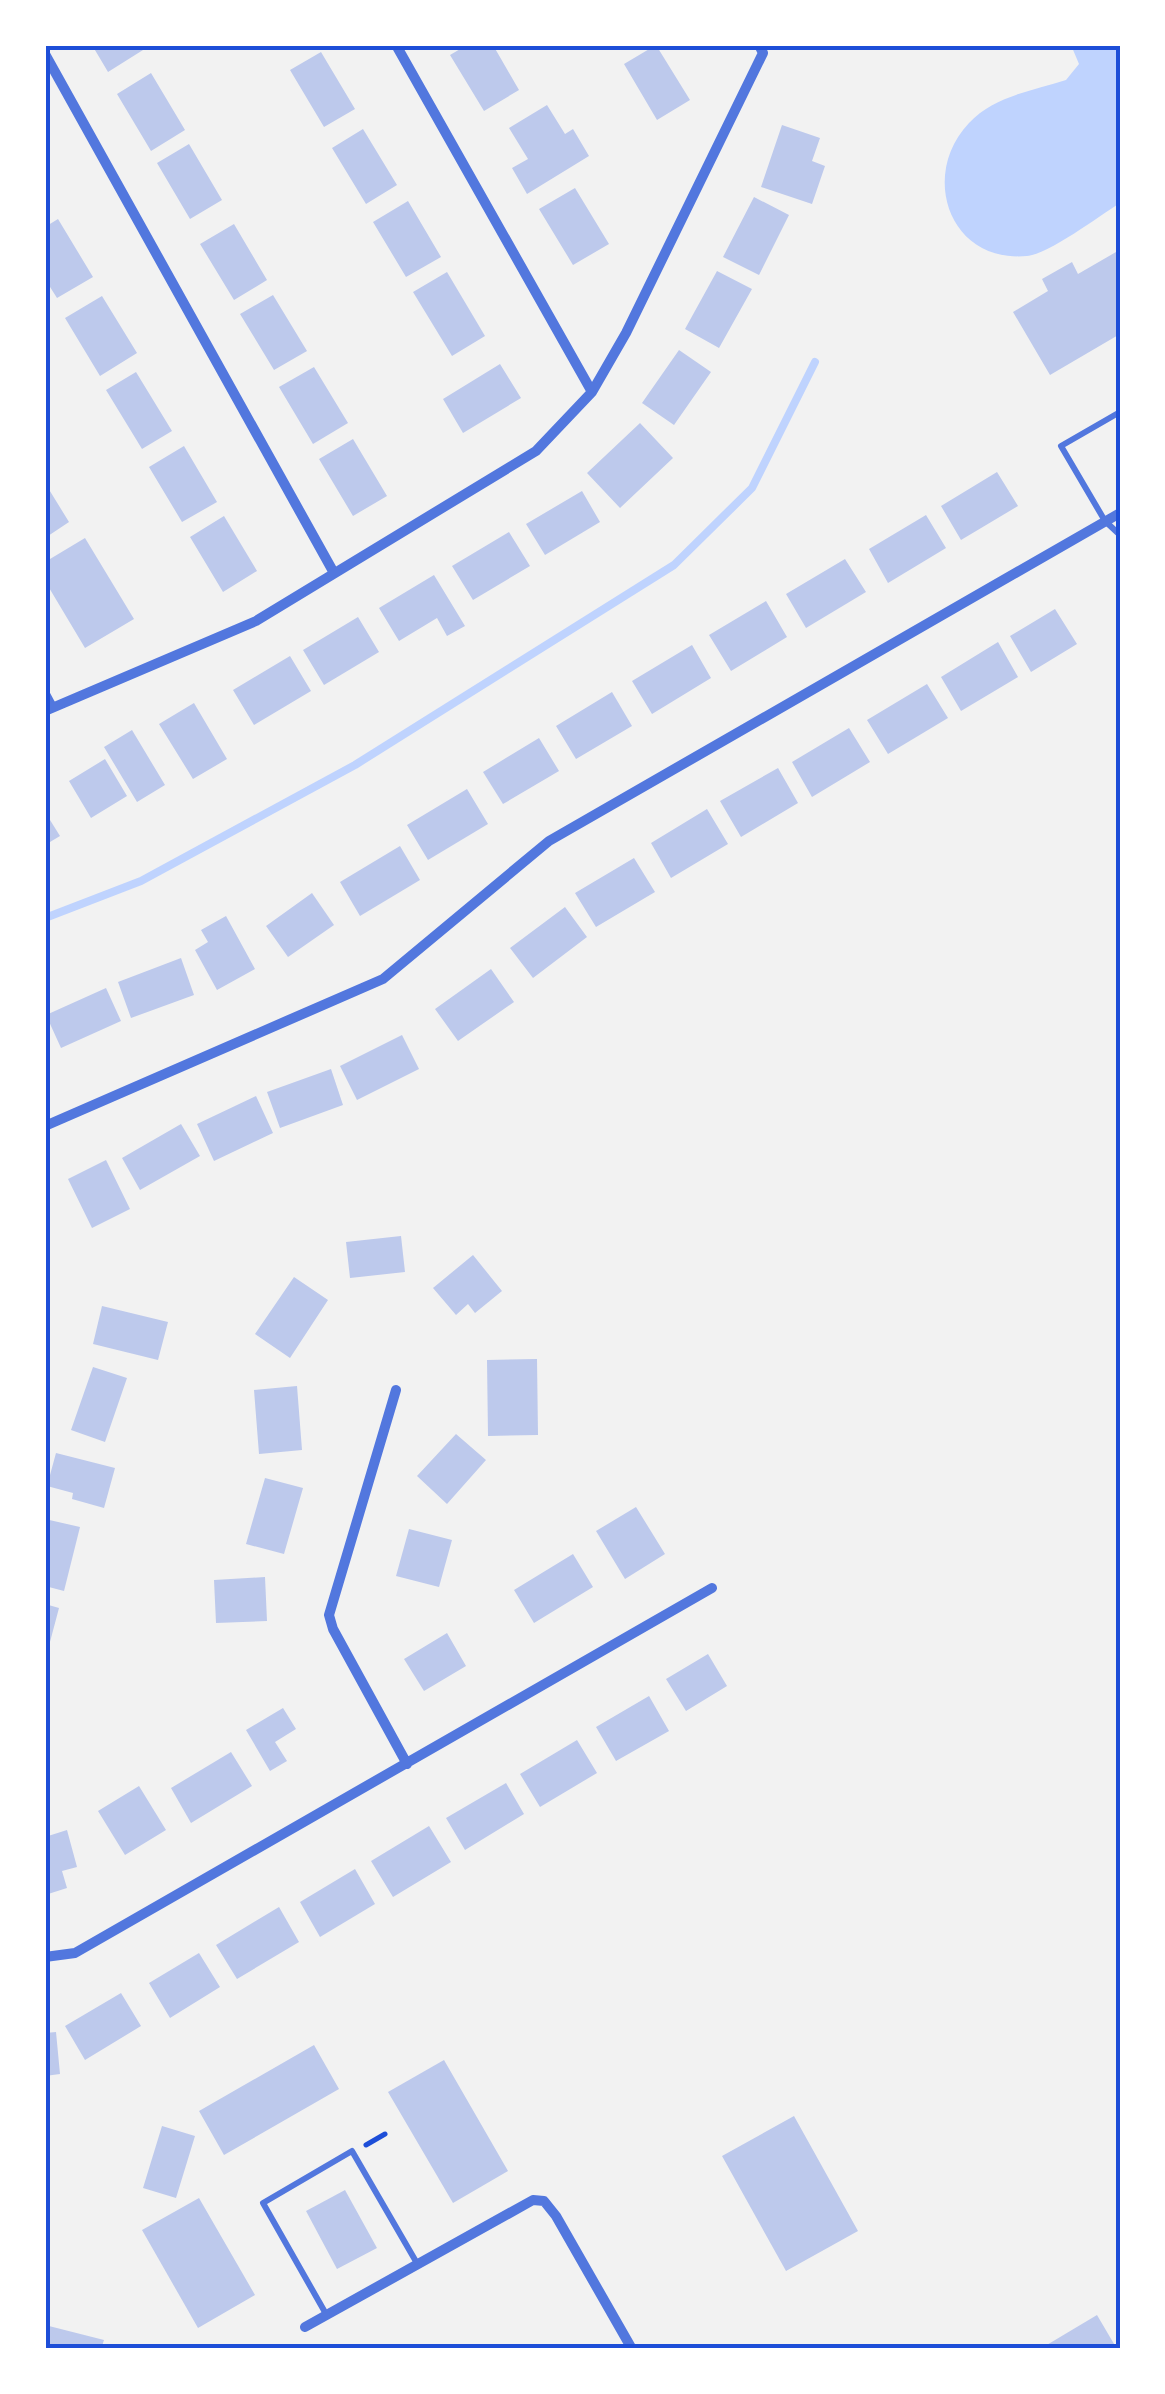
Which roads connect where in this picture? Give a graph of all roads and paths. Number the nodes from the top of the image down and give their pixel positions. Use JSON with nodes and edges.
{"nodes":[{"id":1,"x":396,"y":45,"type":"edge"},
{"id":2,"x":761,"y":49,"type":"edge"},
{"id":3,"x":45,"y":54,"type":"edge"},
{"id":4,"x":592,"y":392,"type":"junction"},
{"id":5,"x":1120,"y":412,"type":"edge"},
{"id":6,"x":1120,"y":512,"type":"edge"},
{"id":7,"x":1105,"y":521,"type":"junction"},
{"id":8,"x":1120,"y":535,"type":"edge"},
{"id":9,"x":334,"y":573,"type":"junction"},
{"id":10,"x":45,"y":694,"type":"edge"},
{"id":11,"x":49,"y":709,"type":"edge"},
{"id":12,"x":45,"y":1126,"type":"edge"},
{"id":13,"x":396,"y":1390,"type":"dead end"},
{"id":14,"x":712,"y":1588,"type":"dead end"},
{"id":15,"x":407,"y":1764,"type":"junction"},
{"id":16,"x":45,"y":1957,"type":"edge"},
{"id":17,"x":418,"y":2265,"type":"junction"},
{"id":18,"x":327,"y":2315,"type":"junction"},
{"id":19,"x":305,"y":2327,"type":"dead end"},
{"id":20,"x":632,"y":2349,"type":"edge"}],
"edges":[{"from":1,"to":4,"type":"street"},
{"from":2,"to":4,"type":"street"},
{"from":3,"to":9,"type":"street"},
{"from":4,"to":9,"type":"street"},
{"from":5,"to":7,"type":"lane"},
{"from":6,"to":7,"type":"street"},
{"from":7,"to":8,"type":"lane"},
{"from":7,"to":12,"type":"street"},
{"from":9,"to":11,"type":"street"},
{"from":10,"to":11,"type":"street"},
{"from":13,"to":15,"type":"street"},
{"from":14,"to":15,"type":"street"},
{"from":15,"to":16,"type":"street"},
{"from":17,"to":18,"type":"street"},
{"from":17,"to":18,"type":"lane"},
{"from":17,"to":20,"type":"street"},
{"from":18,"to":19,"type":"street"}]}
